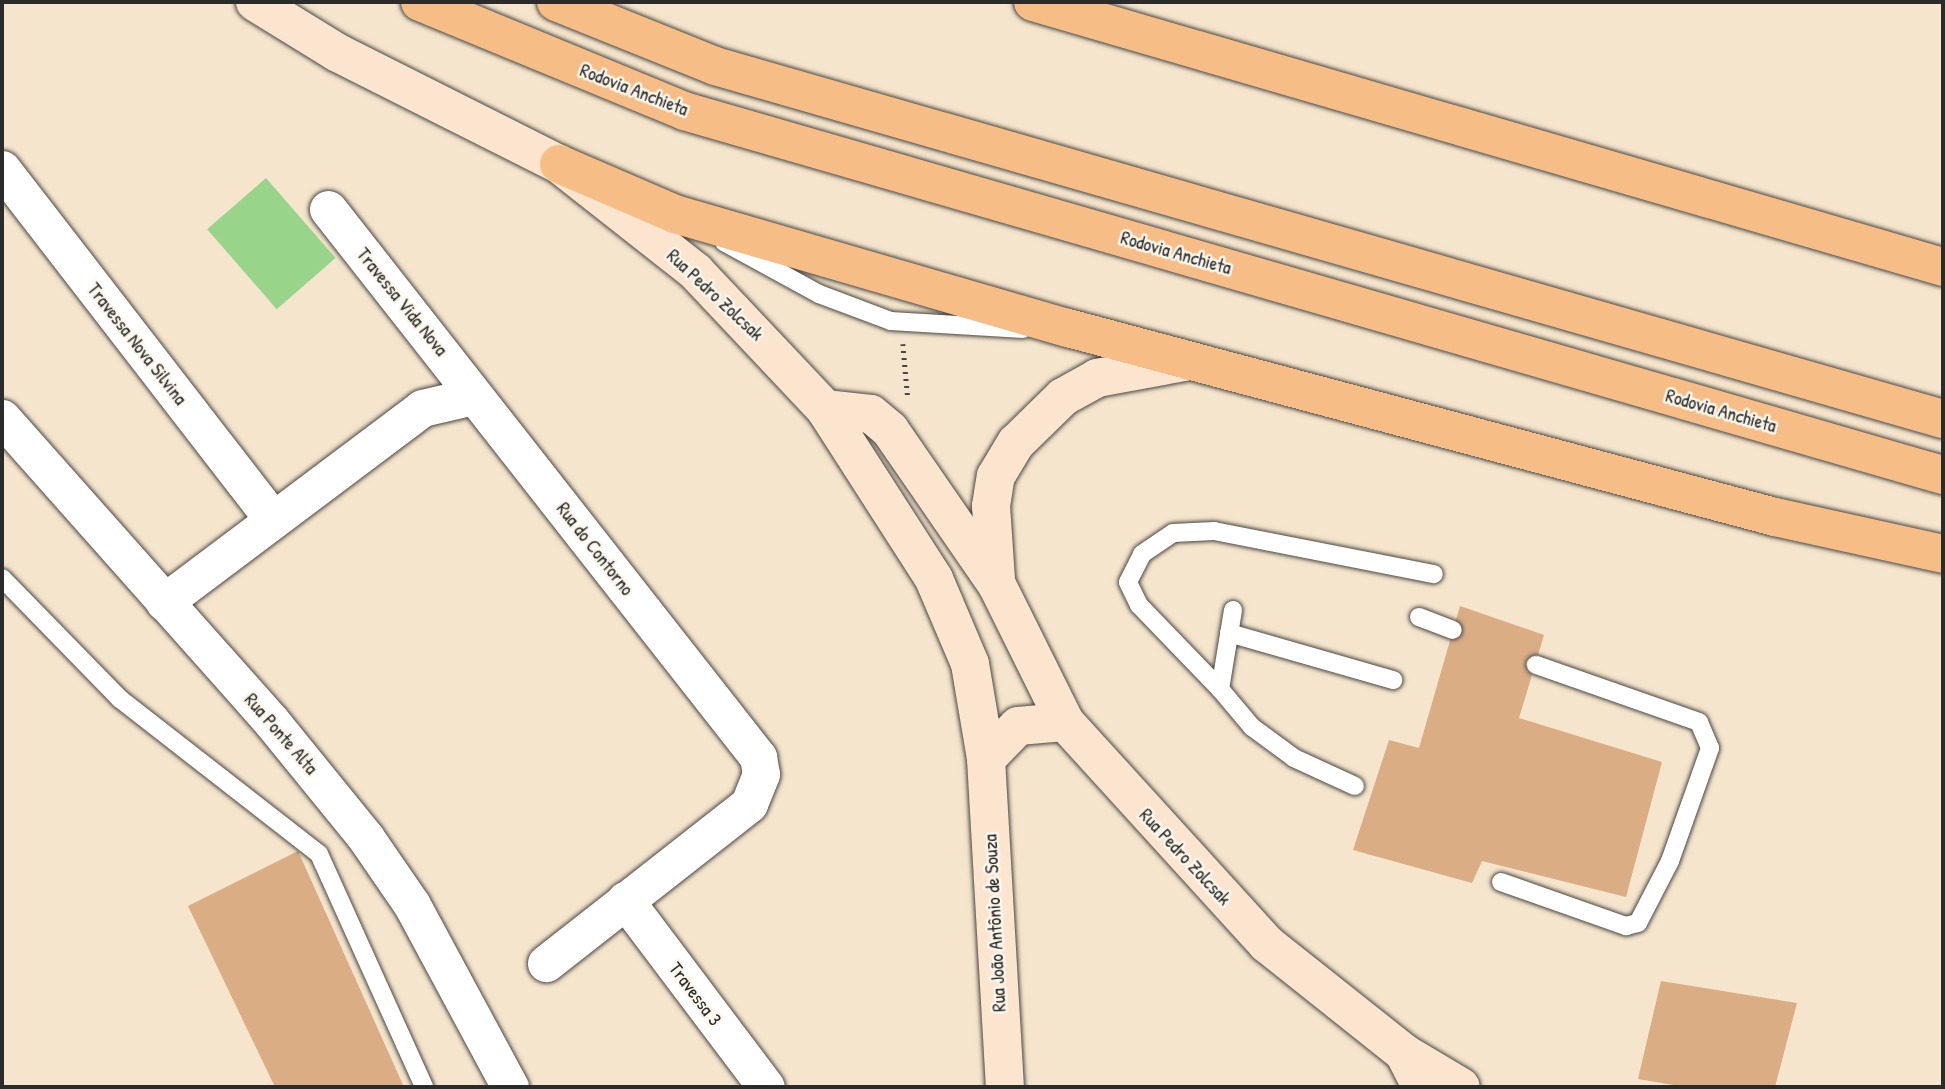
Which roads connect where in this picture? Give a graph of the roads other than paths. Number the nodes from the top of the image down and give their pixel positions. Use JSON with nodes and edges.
{"nodes":[{"id":1,"x":256,"y":2,"type":"edge"},
{"id":2,"x":420,"y":2,"type":"edge"},
{"id":3,"x":556,"y":2,"type":"edge"},
{"id":4,"x":1032,"y":2,"type":"edge"},
{"id":5,"x":559,"y":164,"type":"junction"},
{"id":6,"x":2,"y":169,"type":"edge"},
{"id":7,"x":328,"y":209,"type":"dead end"},
{"id":8,"x":675,"y":214,"type":"junction"},
{"id":9,"x":1943,"y":267,"type":"edge"},
{"id":10,"x":1068,"y":328,"type":"junction"},
{"id":11,"x":1193,"y":361,"type":"junction"},
{"id":12,"x":474,"y":396,"type":"junction"},
{"id":13,"x":825,"y":409,"type":"junction"},
{"id":14,"x":2,"y":418,"type":"edge"},
{"id":15,"x":1943,"y":419,"type":"edge"},
{"id":16,"x":1943,"y":475,"type":"edge"},
{"id":17,"x":272,"y":518,"type":"junction"},
{"id":18,"x":1943,"y":554,"type":"edge"},
{"id":19,"x":1434,"y":574,"type":"dead end"},
{"id":20,"x":2,"y":578,"type":"edge"},
{"id":21,"x":997,"y":585,"type":"junction"},
{"id":22,"x":164,"y":602,"type":"junction"},
{"id":23,"x":1233,"y":610,"type":"dead end"},
{"id":24,"x":1419,"y":617,"type":"dead end"},
{"id":25,"x":1453,"y":630,"type":"dead end"},
{"id":26,"x":1229,"y":633,"type":"junction"},
{"id":27,"x":1535,"y":665,"type":"dead end"},
{"id":28,"x":1393,"y":680,"type":"dead end"},
{"id":29,"x":1220,"y":689,"type":"junction"},
{"id":30,"x":1065,"y":722,"type":"junction"},
{"id":31,"x":986,"y":759,"type":"junction"},
{"id":32,"x":1355,"y":786,"type":"dead end"},
{"id":33,"x":1501,"y":881,"type":"dead end"},
{"id":34,"x":625,"y":900,"type":"junction"},
{"id":35,"x":546,"y":963,"type":"dead end"},
{"id":36,"x":1404,"y":1053,"type":"junction"},
{"id":37,"x":424,"y":1087,"type":"edge"},
{"id":38,"x":510,"y":1087,"type":"edge"},
{"id":39,"x":766,"y":1087,"type":"edge"},
{"id":40,"x":1005,"y":1087,"type":"edge"},
{"id":41,"x":1421,"y":1087,"type":"edge"},
{"id":42,"x":1461,"y":1087,"type":"edge"}],
"edges":[{"from":1,"to":5,"type":"main road","name":"Rua Pedro Zolcsak"},
{"from":2,"to":16,"type":"highway","name":"Rodovia Anchieta"},
{"from":3,"to":15,"type":"highway"},
{"from":4,"to":9,"type":"highway"},
{"from":5,"to":8,"type":"highway"},
{"from":5,"to":13,"type":"main road","name":"Rua Pedro Zolcsak"},
{"from":6,"to":17,"type":"street","name":"Travessa Nova Silvina"},
{"from":7,"to":12,"type":"street","name":"Travessa Vida Nova"},
{"from":8,"to":10,"type":"highway"},
{"from":8,"to":10,"type":"lane"},
{"from":10,"to":11,"type":"highway"},
{"from":11,"to":18,"type":"highway"},
{"from":11,"to":21,"type":"main road"},
{"from":12,"to":17,"type":"street"},
{"from":12,"to":34,"type":"street","name":"Rua do Contorno"},
{"from":13,"to":21,"type":"main road"},
{"from":13,"to":31,"type":"main road","name":"Rua Pedro Zolcsak"},
{"from":14,"to":22,"type":"street","name":"Rua Ponte Alta"},
{"from":17,"to":22,"type":"street"},
{"from":19,"to":29,"type":"lane"},
{"from":20,"to":37,"type":"lane"},
{"from":21,"to":30,"type":"main road","name":"Rua Pedro Zolcsak"},
{"from":22,"to":38,"type":"street","name":"Rua Ponte Alta"},
{"from":23,"to":26,"type":"lane"},
{"from":24,"to":25,"type":"lane"},
{"from":26,"to":28,"type":"lane"},
{"from":26,"to":29,"type":"lane"},
{"from":27,"to":33,"type":"lane"},
{"from":29,"to":32,"type":"lane"},
{"from":30,"to":31,"type":"main road"},
{"from":30,"to":36,"type":"main road","name":"Rua Pedro Zolcsak"},
{"from":31,"to":40,"type":"main road","name":"Rua João Antônio de Souza"},
{"from":34,"to":35,"type":"street","name":"Rua do Contorno"},
{"from":34,"to":39,"type":"street","name":"Travessa 3"},
{"from":36,"to":41,"type":"main road","name":"Rua Pedro Zolcsak"},
{"from":36,"to":42,"type":"main road"}]}
